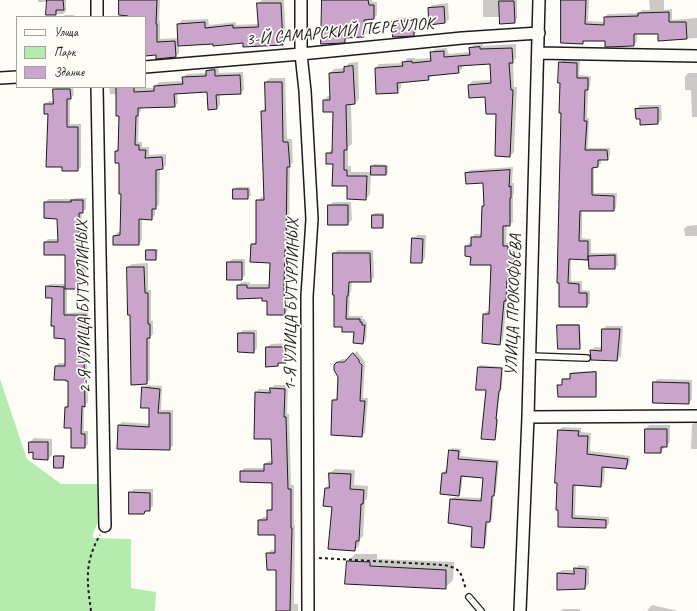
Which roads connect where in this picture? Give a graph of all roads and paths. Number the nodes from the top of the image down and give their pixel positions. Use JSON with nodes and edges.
{"nodes":[{"id":1,"x":97,"y":0,"type":"edge"},
{"id":2,"x":301,"y":0,"type":"edge"},
{"id":3,"x":539,"y":0,"type":"edge"},
{"id":4,"x":97,"y":16,"type":"edge"},
{"id":5,"x":539,"y":34,"type":"junction"},
{"id":6,"x":538,"y":53,"type":"junction"},
{"id":7,"x":301,"y":54,"type":"junction"},
{"id":8,"x":697,"y":56,"type":"edge"},
{"id":9,"x":146,"y":67,"type":"edge"},
{"id":10,"x":16,"y":77,"type":"edge"},
{"id":11,"x":0,"y":78,"type":"edge"},
{"id":12,"x":97,"y":88,"type":"edge"},
{"id":13,"x":530,"y":356,"type":"junction"},
{"id":14,"x":587,"y":358,"type":"dead end"},
{"id":15,"x":697,"y":416,"type":"edge"},
{"id":16,"x":528,"y":417,"type":"junction"},
{"id":17,"x":105,"y":526,"type":"joint"},
{"id":18,"x":308,"y":557,"type":"junction"},
{"id":19,"x":469,"y":597,"type":"joint"},
{"id":20,"x":91,"y":611,"type":"edge"},
{"id":21,"x":308,"y":611,"type":"edge"},
{"id":22,"x":481,"y":611,"type":"edge"},
{"id":23,"x":520,"y":611,"type":"edge"}],
"edges":[{"from":1,"to":4,"type":"street"},
{"from":2,"to":7,"type":"street","name":"1-Я УЛИЦА БУТУРЛИНЫХ"},
{"from":3,"to":5,"type":"street","name":"УЛИЦА ПРОКОФЬЕВА"},
{"from":5,"to":6,"type":"street","name":"УЛИЦА ПРОКОФЬЕВА"},
{"from":5,"to":7,"type":"street","name":"3-Й САМАРСКИЙ ПЕРЕУЛОК"},
{"from":6,"to":8,"type":"street"},
{"from":6,"to":13,"type":"street","name":"УЛИЦА ПРОКОФЬЕВА"},
{"from":7,"to":9,"type":"street","name":"3-Й САМАРСКИЙ ПЕРЕУЛОК"},
{"from":7,"to":18,"type":"street","name":"1-Я УЛИЦА БУТУРЛИНЫХ"},
{"from":10,"to":11,"type":"street"},
{"from":12,"to":17,"type":"street","name":"2-Я УЛИЦА БУТУРЛИНЫХ"},
{"from":13,"to":14,"type":"lane"},
{"from":13,"to":16,"type":"street","name":"УЛИЦА ПРОКОФЬЕВА"},
{"from":15,"to":16,"type":"street"},
{"from":16,"to":23,"type":"street","name":"УЛИЦА ПРОКОФЬЕВА"},
{"from":17,"to":20,"type":"path"},
{"from":18,"to":19,"type":"path"},
{"from":18,"to":21,"type":"street","name":"1-Я УЛИЦА БУТУРЛИНЫХ"},
{"from":19,"to":22,"type":"lane"}]}
